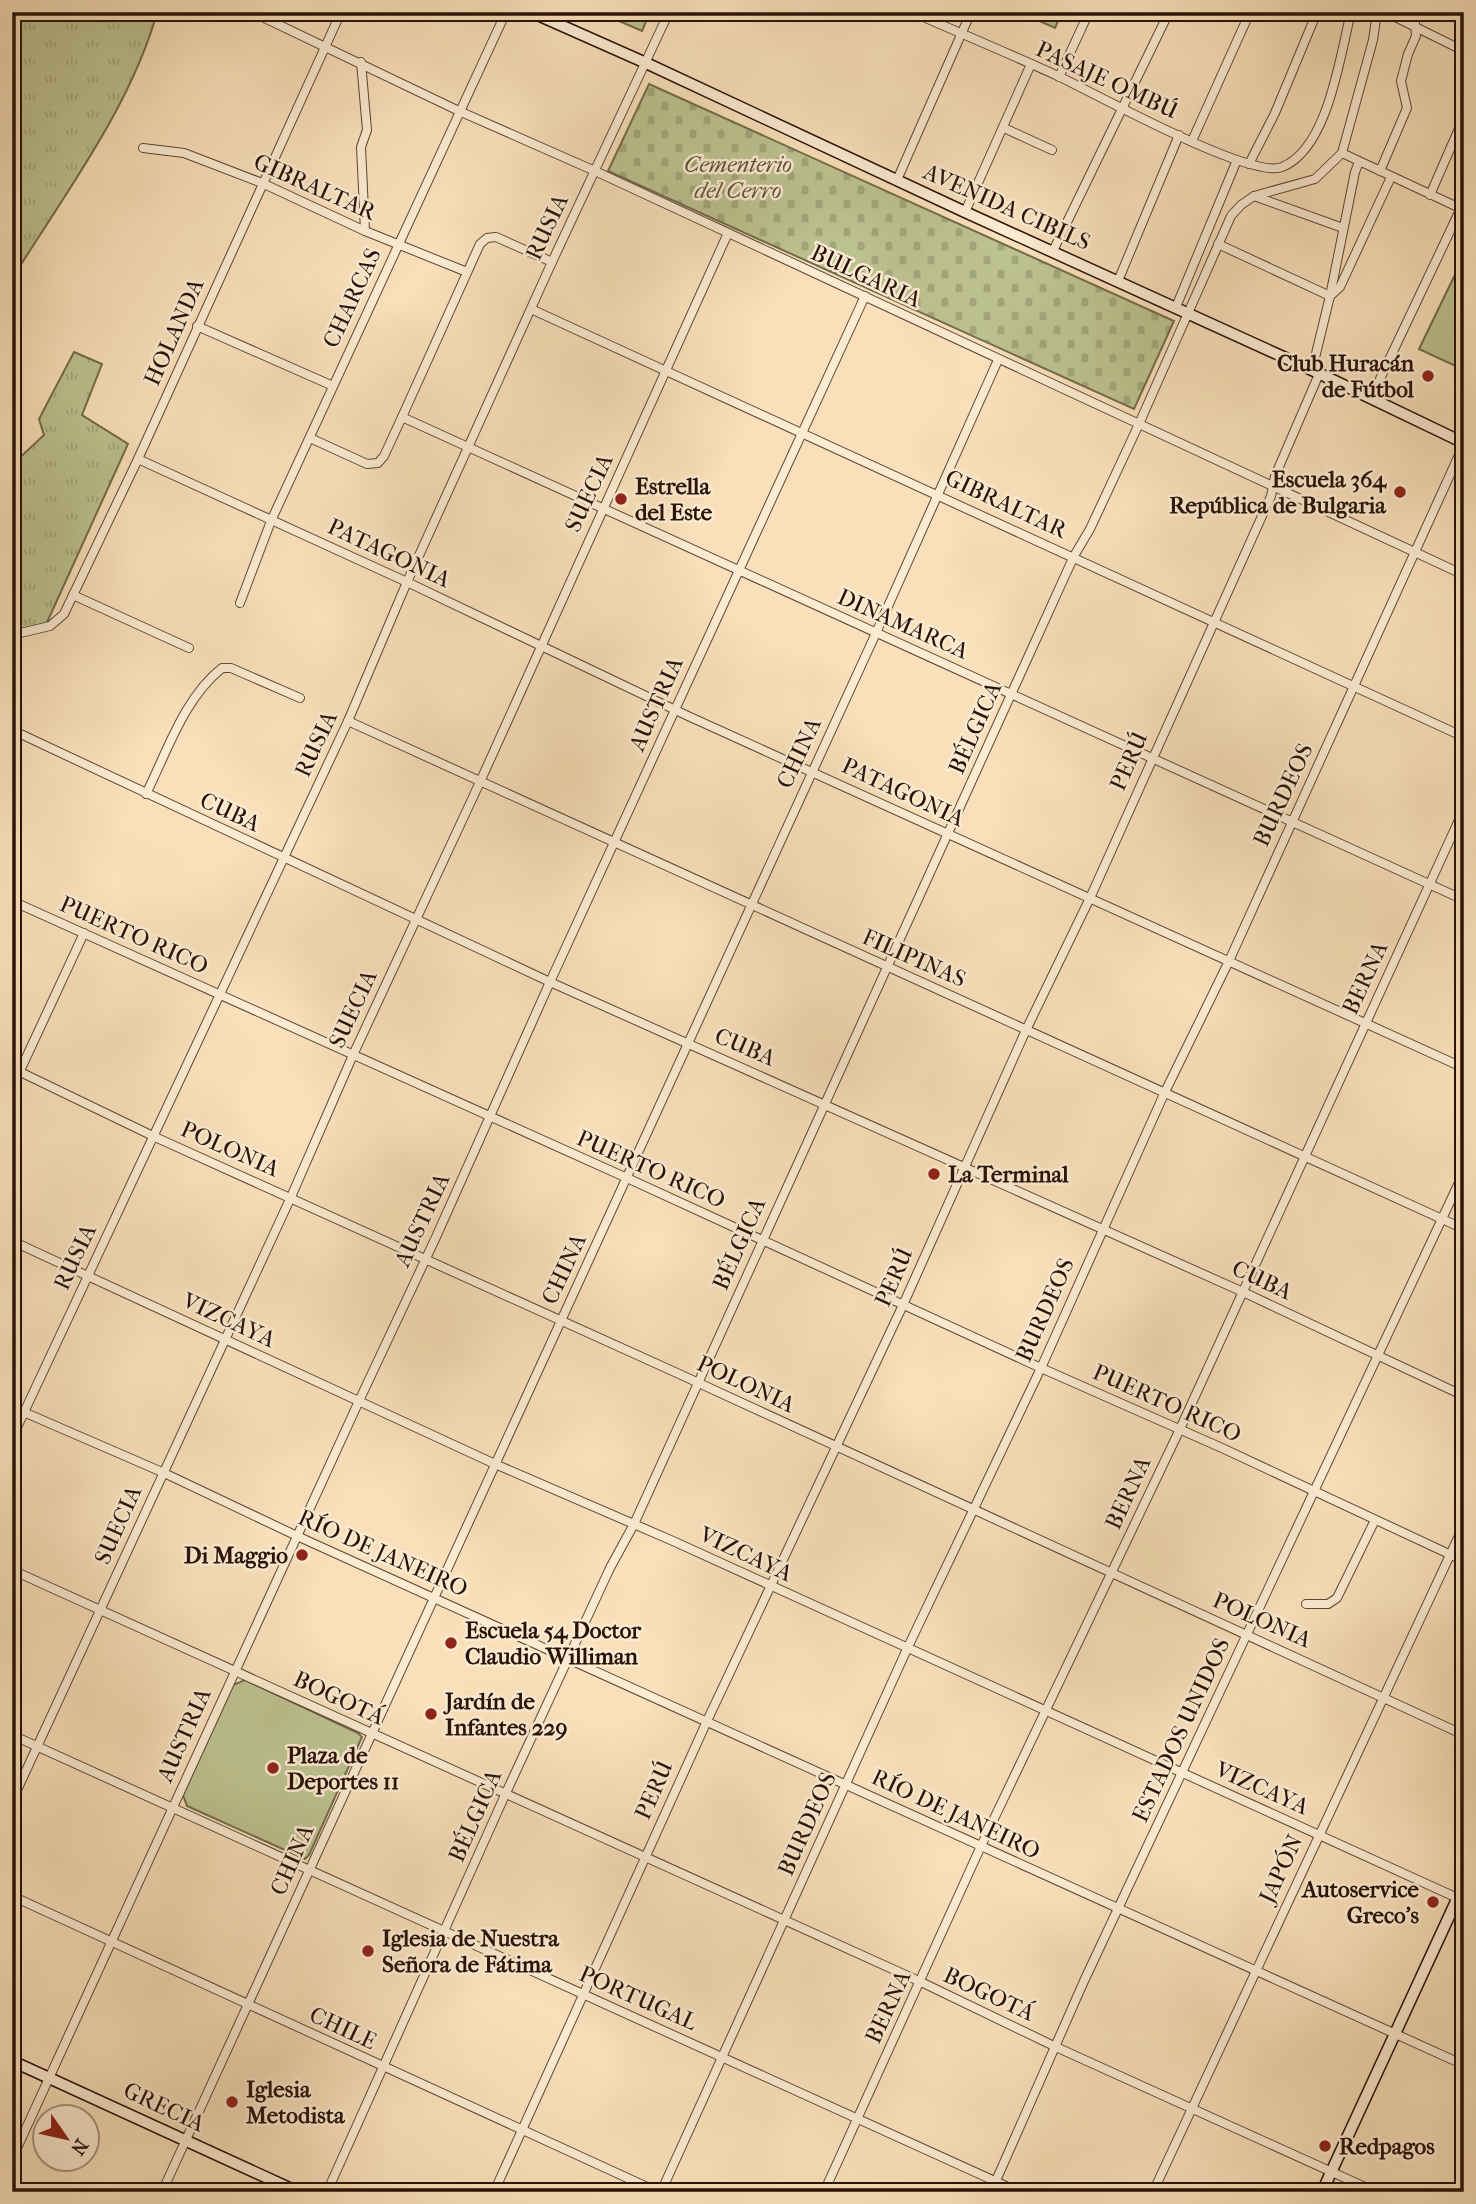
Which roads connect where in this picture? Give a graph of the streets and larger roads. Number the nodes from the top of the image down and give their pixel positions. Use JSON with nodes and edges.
{"nodes":[{"id":1,"x":252,"y":12,"type":"edge"},
{"id":2,"x":341,"y":12,"type":"edge"},
{"id":3,"x":506,"y":12,"type":"edge"},
{"id":4,"x":531,"y":12,"type":"edge"},
{"id":5,"x":669,"y":12,"type":"edge"},
{"id":6,"x":912,"y":12,"type":"edge"},
{"id":7,"x":971,"y":12,"type":"edge"},
{"id":8,"x":1089,"y":12,"type":"edge"},
{"id":9,"x":1169,"y":12,"type":"edge"},
{"id":10,"x":1251,"y":12,"type":"edge"},
{"id":11,"x":1317,"y":12,"type":"edge"},
{"id":12,"x":1351,"y":12,"type":"edge"},
{"id":13,"x":1377,"y":12,"type":"edge"},
{"id":14,"x":1385,"y":12,"type":"edge"},
{"id":15,"x":1411,"y":12,"type":"edge"},
{"id":16,"x":1416,"y":28,"type":"junction"},
{"id":17,"x":961,"y":34,"type":"junction"},
{"id":18,"x":325,"y":46,"type":"junction"},
{"id":19,"x":1464,"y":51,"type":"edge"},
{"id":20,"x":361,"y":62,"type":"junction"},
{"id":21,"x":646,"y":63,"type":"junction"},
{"id":22,"x":1031,"y":64,"type":"junction"},
{"id":23,"x":1059,"y":77,"type":"junction"},
{"id":24,"x":1123,"y":109,"type":"junction"},
{"id":25,"x":459,"y":111,"type":"junction"},
{"id":26,"x":1464,"y":117,"type":"edge"},
{"id":27,"x":1004,"y":128,"type":"junction"},
{"id":28,"x":1179,"y":135,"type":"junction"},
{"id":29,"x":1192,"y":141,"type":"junction"},
{"id":30,"x":143,"y":148,"type":"dead end"},
{"id":31,"x":1052,"y":150,"type":"dead end"},
{"id":32,"x":1342,"y":153,"type":"junction"},
{"id":33,"x":1237,"y":160,"type":"junction"},
{"id":34,"x":1359,"y":162,"type":"junction"},
{"id":35,"x":1249,"y":164,"type":"junction"},
{"id":36,"x":595,"y":171,"type":"junction"},
{"id":37,"x":1380,"y":171,"type":"junction"},
{"id":38,"x":1391,"y":177,"type":"junction"},
{"id":39,"x":897,"y":180,"type":"junction"},
{"id":40,"x":262,"y":183,"type":"junction"},
{"id":41,"x":1430,"y":195,"type":"junction"},
{"id":42,"x":1254,"y":197,"type":"junction"},
{"id":43,"x":1462,"y":209,"type":"edge"},
{"id":44,"x":965,"y":212,"type":"junction"},
{"id":45,"x":1343,"y":228,"type":"junction"},
{"id":46,"x":365,"y":231,"type":"junction"},
{"id":47,"x":728,"y":233,"type":"junction"},
{"id":48,"x":398,"y":244,"type":"junction"},
{"id":49,"x":1218,"y":244,"type":"junction"},
{"id":50,"x":1053,"y":251,"type":"junction"},
{"id":51,"x":552,"y":262,"type":"junction"},
{"id":52,"x":467,"y":272,"type":"junction"},
{"id":53,"x":1118,"y":281,"type":"junction"},
{"id":54,"x":865,"y":296,"type":"junction"},
{"id":55,"x":1330,"y":296,"type":"junction"},
{"id":56,"x":1176,"y":307,"type":"junction"},
{"id":57,"x":531,"y":309,"type":"junction"},
{"id":58,"x":1189,"y":314,"type":"junction"},
{"id":59,"x":198,"y":326,"type":"junction"},
{"id":60,"x":998,"y":360,"type":"junction"},
{"id":61,"x":667,"y":370,"type":"junction"},
{"id":62,"x":1316,"y":372,"type":"junction"},
{"id":63,"x":333,"y":386,"type":"junction"},
{"id":64,"x":1371,"y":398,"type":"junction"},
{"id":65,"x":402,"y":417,"type":"junction"},
{"id":66,"x":1139,"y":424,"type":"junction"},
{"id":67,"x":802,"y":432,"type":"junction"},
{"id":68,"x":310,"y":438,"type":"junction"},
{"id":69,"x":1464,"y":444,"type":"edge"},
{"id":70,"x":470,"y":447,"type":"junction"},
{"id":71,"x":138,"y":459,"type":"junction"},
{"id":72,"x":1273,"y":487,"type":"junction"},
{"id":73,"x":939,"y":495,"type":"junction"},
{"id":74,"x":604,"y":508,"type":"junction"},
{"id":75,"x":271,"y":521,"type":"junction"},
{"id":76,"x":1414,"y":552,"type":"junction"},
{"id":77,"x":1074,"y":556,"type":"junction"},
{"id":78,"x":739,"y":571,"type":"junction"},
{"id":79,"x":1464,"y":575,"type":"edge"},
{"id":80,"x":407,"y":582,"type":"junction"},
{"id":81,"x":73,"y":595,"type":"junction"},
{"id":82,"x":240,"y":603,"type":"dead end"},
{"id":83,"x":1215,"y":621,"type":"junction"},
{"id":84,"x":876,"y":633,"type":"junction"},
{"id":85,"x":12,"y":635,"type":"edge"},
{"id":86,"x":541,"y":645,"type":"junction"},
{"id":87,"x":189,"y":648,"type":"dead end"},
{"id":88,"x":1354,"y":687,"type":"junction"},
{"id":89,"x":1011,"y":694,"type":"junction"},
{"id":90,"x":300,"y":698,"type":"dead end"},
{"id":91,"x":675,"y":710,"type":"junction"},
{"id":92,"x":348,"y":721,"type":"junction"},
{"id":93,"x":12,"y":730,"type":"edge"},
{"id":94,"x":1464,"y":737,"type":"edge"},
{"id":95,"x":1151,"y":759,"type":"junction"},
{"id":96,"x":812,"y":771,"type":"junction"},
{"id":97,"x":480,"y":782,"type":"junction"},
{"id":98,"x":146,"y":794,"type":"junction"},
{"id":99,"x":1464,"y":809,"type":"edge"},
{"id":100,"x":1291,"y":822,"type":"junction"},
{"id":101,"x":948,"y":833,"type":"junction"},
{"id":102,"x":614,"y":843,"type":"junction"},
{"id":103,"x":284,"y":859,"type":"junction"},
{"id":104,"x":1429,"y":885,"type":"junction"},
{"id":105,"x":1090,"y":898,"type":"junction"},
{"id":106,"x":1464,"y":900,"type":"edge"},
{"id":107,"x":12,"y":901,"type":"edge"},
{"id":108,"x":750,"y":905,"type":"junction"},
{"id":109,"x":417,"y":918,"type":"junction"},
{"id":110,"x":84,"y":933,"type":"junction"},
{"id":111,"x":1229,"y":961,"type":"junction"},
{"id":112,"x":886,"y":968,"type":"junction"},
{"id":113,"x":550,"y":982,"type":"junction"},
{"id":114,"x":221,"y":995,"type":"junction"},
{"id":115,"x":1366,"y":1024,"type":"junction"},
{"id":116,"x":1026,"y":1030,"type":"junction"},
{"id":117,"x":687,"y":1044,"type":"junction"},
{"id":118,"x":353,"y":1055,"type":"junction"},
{"id":119,"x":1464,"y":1068,"type":"edge"},
{"id":120,"x":16,"y":1070,"type":"edge"},
{"id":121,"x":12,"y":1088,"type":"edge"},
{"id":122,"x":1164,"y":1094,"type":"junction"},
{"id":123,"x":826,"y":1104,"type":"junction"},
{"id":124,"x":491,"y":1118,"type":"junction"},
{"id":125,"x":155,"y":1137,"type":"junction"},
{"id":126,"x":1304,"y":1156,"type":"junction"},
{"id":127,"x":964,"y":1166,"type":"junction"},
{"id":128,"x":1464,"y":1172,"type":"edge"},
{"id":129,"x":627,"y":1178,"type":"junction"},
{"id":130,"x":290,"y":1197,"type":"junction"},
{"id":131,"x":1442,"y":1219,"type":"junction"},
{"id":132,"x":1102,"y":1228,"type":"junction"},
{"id":133,"x":1464,"y":1229,"type":"edge"},
{"id":134,"x":12,"y":1241,"type":"edge"},
{"id":135,"x":762,"y":1241,"type":"junction"},
{"id":136,"x":425,"y":1258,"type":"junction"},
{"id":137,"x":87,"y":1276,"type":"junction"},
{"id":138,"x":1243,"y":1292,"type":"junction"},
{"id":139,"x":903,"y":1305,"type":"junction"},
{"id":140,"x":561,"y":1320,"type":"junction"},
{"id":141,"x":225,"y":1339,"type":"junction"},
{"id":142,"x":1378,"y":1355,"type":"junction"},
{"id":143,"x":1041,"y":1368,"type":"junction"},
{"id":144,"x":698,"y":1384,"type":"junction"},
{"id":145,"x":1464,"y":1396,"type":"edge"},
{"id":146,"x":359,"y":1401,"type":"junction"},
{"id":147,"x":12,"y":1407,"type":"edge"},
{"id":148,"x":24,"y":1413,"type":"junction"},
{"id":149,"x":1180,"y":1429,"type":"junction"},
{"id":150,"x":12,"y":1438,"type":"edge"},
{"id":151,"x":836,"y":1448,"type":"junction"},
{"id":152,"x":495,"y":1464,"type":"junction"},
{"id":153,"x":162,"y":1472,"type":"junction"},
{"id":154,"x":1315,"y":1492,"type":"junction"},
{"id":155,"x":974,"y":1509,"type":"junction"},
{"id":156,"x":1375,"y":1520,"type":"junction"},
{"id":157,"x":634,"y":1524,"type":"junction"},
{"id":158,"x":1464,"y":1525,"type":"edge"},
{"id":159,"x":297,"y":1536,"type":"junction"},
{"id":160,"x":1450,"y":1555,"type":"junction"},
{"id":161,"x":1464,"y":1561,"type":"edge"},
{"id":162,"x":12,"y":1570,"type":"edge"},
{"id":163,"x":1112,"y":1573,"type":"junction"},
{"id":164,"x":770,"y":1586,"type":"junction"},
{"id":165,"x":434,"y":1597,"type":"junction"},
{"id":166,"x":1306,"y":1604,"type":"dead end"},
{"id":167,"x":100,"y":1611,"type":"junction"},
{"id":168,"x":1247,"y":1634,"type":"junction"},
{"id":169,"x":907,"y":1648,"type":"junction"},
{"id":170,"x":569,"y":1658,"type":"junction"},
{"id":171,"x":234,"y":1671,"type":"junction"},
{"id":172,"x":1384,"y":1697,"type":"junction"},
{"id":173,"x":1045,"y":1711,"type":"junction"},
{"id":174,"x":707,"y":1721,"type":"junction"},
{"id":175,"x":371,"y":1734,"type":"junction"},
{"id":176,"x":12,"y":1735,"type":"edge"},
{"id":177,"x":1464,"y":1735,"type":"edge"},
{"id":178,"x":37,"y":1746,"type":"junction"},
{"id":179,"x":1181,"y":1772,"type":"junction"},
{"id":180,"x":846,"y":1784,"type":"junction"},
{"id":181,"x":505,"y":1795,"type":"junction"},
{"id":182,"x":12,"y":1801,"type":"edge"},
{"id":183,"x":173,"y":1806,"type":"junction"},
{"id":184,"x":1318,"y":1835,"type":"junction"},
{"id":185,"x":981,"y":1846,"type":"junction"},
{"id":186,"x":645,"y":1858,"type":"junction"},
{"id":187,"x":309,"y":1869,"type":"junction"},
{"id":188,"x":1464,"y":1884,"type":"edge"},
{"id":189,"x":12,"y":1896,"type":"edge"},
{"id":190,"x":1461,"y":1899,"type":"edge"},
{"id":191,"x":1118,"y":1909,"type":"junction"},
{"id":192,"x":784,"y":1921,"type":"junction"},
{"id":193,"x":444,"y":1930,"type":"junction"},
{"id":194,"x":112,"y":1943,"type":"junction"},
{"id":195,"x":1255,"y":1970,"type":"junction"},
{"id":196,"x":921,"y":1982,"type":"junction"},
{"id":197,"x":583,"y":1993,"type":"junction"},
{"id":198,"x":248,"y":2005,"type":"junction"},
{"id":199,"x":1395,"y":2034,"type":"junction"},
{"id":200,"x":1056,"y":2046,"type":"junction"},
{"id":201,"x":723,"y":2057,"type":"junction"},
{"id":202,"x":12,"y":2061,"type":"edge"},
{"id":203,"x":1464,"y":2065,"type":"edge"},
{"id":204,"x":382,"y":2067,"type":"junction"},
{"id":205,"x":49,"y":2078,"type":"junction"},
{"id":206,"x":1191,"y":2108,"type":"junction"},
{"id":207,"x":858,"y":2119,"type":"junction"},
{"id":208,"x":522,"y":2131,"type":"junction"},
{"id":209,"x":185,"y":2140,"type":"junction"},
{"id":210,"x":12,"y":2159,"type":"edge"},
{"id":211,"x":1331,"y":2172,"type":"junction"},
{"id":212,"x":996,"y":2181,"type":"junction"},
{"id":213,"x":162,"y":2192,"type":"edge"},
{"id":214,"x":298,"y":2192,"type":"edge"},
{"id":215,"x":327,"y":2192,"type":"edge"},
{"id":216,"x":494,"y":2192,"type":"edge"},
{"id":217,"x":659,"y":2192,"type":"edge"},
{"id":218,"x":824,"y":2192,"type":"edge"},
{"id":219,"x":991,"y":2192,"type":"edge"},
{"id":220,"x":1019,"y":2192,"type":"edge"},
{"id":221,"x":1153,"y":2192,"type":"edge"},
{"id":222,"x":1322,"y":2192,"type":"edge"},
{"id":223,"x":1376,"y":2192,"type":"edge"}],
"edges":[{"from":1,"to":18,"type":"street","name":"BULGARIA"},
{"from":2,"to":18,"type":"street","name":"HOLANDA"},
{"from":3,"to":25,"type":"street","name":"CHARCAS"},
{"from":4,"to":21,"type":"street","name":"AVENIDA CIBILS"},
{"from":5,"to":21,"type":"street","name":"RUSIA"},
{"from":6,"to":17,"type":"street","name":"PASAJE OMBÚ"},
{"from":7,"to":17,"type":"street"},
{"from":8,"to":23,"type":"street"},
{"from":9,"to":24,"type":"street"},
{"from":10,"to":29,"type":"street"},
{"from":11,"to":35,"type":"street"},
{"from":12,"to":35,"type":"street","name":"PASAJE OMBÚ"},
{"from":13,"to":32,"type":"street"},
{"from":14,"to":16,"type":"street"},
{"from":15,"to":16,"type":"street"},
{"from":16,"to":19,"type":"street"},
{"from":16,"to":37,"type":"street"},
{"from":17,"to":22,"type":"street","name":"PASAJE OMBÚ"},
{"from":17,"to":39,"type":"street"},
{"from":18,"to":20,"type":"street","name":"BULGARIA"},
{"from":18,"to":40,"type":"street","name":"HOLANDA"},
{"from":20,"to":25,"type":"street","name":"BULGARIA"},
{"from":20,"to":46,"type":"street"},
{"from":21,"to":36,"type":"street","name":"RUSIA"},
{"from":21,"to":39,"type":"street","name":"AVENIDA CIBILS"},
{"from":22,"to":23,"type":"street","name":"PASAJE OMBÚ"},
{"from":22,"to":27,"type":"street"},
{"from":23,"to":24,"type":"street","name":"PASAJE OMBÚ"},
{"from":24,"to":28,"type":"street","name":"PASAJE OMBÚ"},
{"from":24,"to":50,"type":"street"},
{"from":25,"to":36,"type":"street","name":"BULGARIA"},
{"from":25,"to":48,"type":"street","name":"CHARCAS"},
{"from":26,"to":41,"type":"street"},
{"from":27,"to":31,"type":"street"},
{"from":27,"to":44,"type":"street"},
{"from":28,"to":29,"type":"street","name":"PASAJE OMBÚ"},
{"from":28,"to":53,"type":"street"},
{"from":29,"to":33,"type":"street","name":"PASAJE OMBÚ"},
{"from":30,"to":40,"type":"street","name":"GIBRALTAR"},
{"from":32,"to":34,"type":"street"},
{"from":32,"to":42,"type":"street"},
{"from":33,"to":35,"type":"street","name":"PASAJE OMBÚ"},
{"from":33,"to":56,"type":"street"},
{"from":34,"to":37,"type":"street"},
{"from":34,"to":45,"type":"street","name":"PERÚ"},
{"from":36,"to":47,"type":"street","name":"BULGARIA"},
{"from":36,"to":51,"type":"street","name":"RUSIA"},
{"from":37,"to":38,"type":"street"},
{"from":38,"to":41,"type":"street"},
{"from":38,"to":55,"type":"street"},
{"from":39,"to":44,"type":"street","name":"AVENIDA CIBILS"},
{"from":40,"to":46,"type":"street","name":"GIBRALTAR"},
{"from":40,"to":59,"type":"street","name":"HOLANDA"},
{"from":41,"to":43,"type":"street"},
{"from":42,"to":45,"type":"street"},
{"from":42,"to":49,"type":"street","name":"BÉLGICA"},
{"from":43,"to":64,"type":"street"},
{"from":44,"to":50,"type":"street","name":"AVENIDA CIBILS"},
{"from":45,"to":55,"type":"street","name":"PERÚ"},
{"from":46,"to":48,"type":"street","name":"GIBRALTAR"},
{"from":47,"to":54,"type":"street","name":"BULGARIA"},
{"from":47,"to":61,"type":"street","name":"SUECIA"},
{"from":48,"to":52,"type":"street","name":"GIBRALTAR"},
{"from":48,"to":63,"type":"street","name":"CHARCAS"},
{"from":49,"to":55,"type":"street"},
{"from":49,"to":58,"type":"street","name":"BÉLGICA"},
{"from":50,"to":53,"type":"street","name":"AVENIDA CIBILS"},
{"from":51,"to":52,"type":"street"},
{"from":51,"to":57,"type":"street","name":"RUSIA"},
{"from":52,"to":65,"type":"street"},
{"from":53,"to":56,"type":"street","name":"AVENIDA CIBILS"},
{"from":54,"to":60,"type":"street","name":"BULGARIA"},
{"from":54,"to":67,"type":"street","name":"AUSTRIA"},
{"from":55,"to":62,"type":"street","name":"PERÚ"},
{"from":56,"to":58,"type":"street","name":"AVENIDA CIBILS"},
{"from":57,"to":61,"type":"street","name":"GIBRALTAR"},
{"from":57,"to":70,"type":"street","name":"RUSIA"},
{"from":58,"to":62,"type":"street","name":"AVENIDA CIBILS"},
{"from":58,"to":66,"type":"street","name":"BÉLGICA"},
{"from":59,"to":63,"type":"street"},
{"from":59,"to":71,"type":"street","name":"HOLANDA"},
{"from":60,"to":66,"type":"street","name":"BULGARIA"},
{"from":60,"to":73,"type":"street","name":"CHINA"},
{"from":61,"to":67,"type":"street","name":"GIBRALTAR"},
{"from":61,"to":74,"type":"street","name":"SUECIA"},
{"from":62,"to":64,"type":"street","name":"AVENIDA CIBILS"},
{"from":62,"to":72,"type":"street","name":"PERÚ"},
{"from":63,"to":68,"type":"street","name":"CHARCAS"},
{"from":64,"to":69,"type":"street","name":"AVENIDA CIBILS"},
{"from":65,"to":68,"type":"street"},
{"from":65,"to":70,"type":"street","name":"DINAMARCA"},
{"from":66,"to":72,"type":"street","name":"BULGARIA"},
{"from":66,"to":77,"type":"street","name":"BÉLGICA"},
{"from":67,"to":73,"type":"street","name":"GIBRALTAR"},
{"from":67,"to":78,"type":"street","name":"AUSTRIA"},
{"from":68,"to":75,"type":"street","name":"CHARCAS"},
{"from":69,"to":76,"type":"street","name":"BURDEOS"},
{"from":70,"to":74,"type":"street","name":"DINAMARCA"},
{"from":70,"to":80,"type":"street","name":"RUSIA"},
{"from":71,"to":75,"type":"street","name":"PATAGONIA"},
{"from":71,"to":81,"type":"street","name":"HOLANDA"},
{"from":72,"to":76,"type":"street","name":"BULGARIA"},
{"from":72,"to":83,"type":"street","name":"PERÚ"},
{"from":73,"to":77,"type":"street","name":"GIBRALTAR"},
{"from":73,"to":84,"type":"street","name":"CHINA"},
{"from":74,"to":78,"type":"street","name":"DINAMARCA"},
{"from":74,"to":86,"type":"street","name":"SUECIA"},
{"from":75,"to":80,"type":"street","name":"PATAGONIA"},
{"from":75,"to":82,"type":"street","name":"CHARCAS"},
{"from":76,"to":79,"type":"street","name":"BULGARIA"},
{"from":76,"to":88,"type":"street","name":"BURDEOS"},
{"from":77,"to":83,"type":"street","name":"GIBRALTAR"},
{"from":77,"to":89,"type":"street","name":"BÉLGICA"},
{"from":78,"to":84,"type":"street","name":"DINAMARCA"},
{"from":78,"to":91,"type":"street","name":"AUSTRIA"},
{"from":80,"to":86,"type":"street","name":"PATAGONIA"},
{"from":80,"to":92,"type":"street","name":"RUSIA"},
{"from":81,"to":85,"type":"street","name":"HOLANDA"},
{"from":81,"to":87,"type":"street"},
{"from":83,"to":88,"type":"street","name":"GIBRALTAR"},
{"from":83,"to":95,"type":"street","name":"PERÚ"},
{"from":84,"to":89,"type":"street","name":"DINAMARCA"},
{"from":84,"to":96,"type":"street","name":"CHINA"},
{"from":86,"to":91,"type":"street","name":"PATAGONIA"},
{"from":86,"to":97,"type":"street","name":"SUECIA"},
{"from":88,"to":94,"type":"street","name":"GIBRALTAR"},
{"from":88,"to":100,"type":"street","name":"BURDEOS"},
{"from":89,"to":95,"type":"street","name":"DINAMARCA"},
{"from":89,"to":101,"type":"street","name":"BÉLGICA"},
{"from":90,"to":98,"type":"street"},
{"from":91,"to":96,"type":"street","name":"PATAGONIA"},
{"from":91,"to":102,"type":"street","name":"AUSTRIA"},
{"from":92,"to":97,"type":"street","name":"FILIPINAS"},
{"from":92,"to":103,"type":"street","name":"RUSIA"},
{"from":93,"to":98,"type":"street","name":"CUBA"},
{"from":95,"to":100,"type":"street","name":"DINAMARCA"},
{"from":95,"to":105,"type":"street","name":"PERÚ"},
{"from":96,"to":101,"type":"street","name":"PATAGONIA"},
{"from":96,"to":108,"type":"street","name":"CHINA"},
{"from":97,"to":102,"type":"street","name":"FILIPINAS"},
{"from":97,"to":109,"type":"street","name":"SUECIA"},
{"from":98,"to":103,"type":"street","name":"CUBA"},
{"from":99,"to":104,"type":"street","name":"BERNA"},
{"from":100,"to":104,"type":"street","name":"DINAMARCA"},
{"from":100,"to":111,"type":"street","name":"BURDEOS"},
{"from":101,"to":105,"type":"street","name":"PATAGONIA"},
{"from":101,"to":112,"type":"street","name":"BÉLGICA"},
{"from":102,"to":108,"type":"street","name":"FILIPINAS"},
{"from":102,"to":113,"type":"street","name":"AUSTRIA"},
{"from":103,"to":109,"type":"street","name":"CUBA"},
{"from":103,"to":114,"type":"street","name":"RUSIA"},
{"from":104,"to":106,"type":"street","name":"DINAMARCA"},
{"from":104,"to":115,"type":"street","name":"BERNA"},
{"from":105,"to":111,"type":"street","name":"PATAGONIA"},
{"from":105,"to":116,"type":"street","name":"PERÚ"},
{"from":107,"to":110,"type":"street","name":"PUERTO RICO"},
{"from":108,"to":112,"type":"street","name":"FILIPINAS"},
{"from":108,"to":117,"type":"street","name":"CHINA"},
{"from":109,"to":113,"type":"street","name":"CUBA"},
{"from":109,"to":118,"type":"street","name":"SUECIA"},
{"from":110,"to":114,"type":"street","name":"PUERTO RICO"},
{"from":110,"to":120,"type":"street"},
{"from":111,"to":115,"type":"street","name":"PATAGONIA"},
{"from":111,"to":122,"type":"street","name":"BURDEOS"},
{"from":112,"to":116,"type":"street","name":"FILIPINAS"},
{"from":112,"to":123,"type":"street","name":"BÉLGICA"},
{"from":113,"to":117,"type":"street","name":"CUBA"},
{"from":113,"to":124,"type":"street","name":"AUSTRIA"},
{"from":114,"to":118,"type":"street","name":"PUERTO RICO"},
{"from":114,"to":125,"type":"street","name":"RUSIA"},
{"from":115,"to":119,"type":"street","name":"PATAGONIA"},
{"from":115,"to":126,"type":"street","name":"BERNA"},
{"from":116,"to":122,"type":"street","name":"FILIPINAS"},
{"from":116,"to":127,"type":"street","name":"PERÚ"},
{"from":117,"to":123,"type":"street","name":"CUBA"},
{"from":117,"to":129,"type":"street","name":"CHINA"},
{"from":118,"to":124,"type":"street","name":"PUERTO RICO"},
{"from":118,"to":130,"type":"street","name":"SUECIA"},
{"from":120,"to":121,"type":"street"},
{"from":120,"to":125,"type":"street","name":"POLONIA"},
{"from":122,"to":126,"type":"street","name":"FILIPINAS"},
{"from":122,"to":132,"type":"street","name":"BURDEOS"},
{"from":123,"to":127,"type":"street","name":"CUBA"},
{"from":123,"to":135,"type":"street","name":"BÉLGICA"},
{"from":124,"to":129,"type":"street","name":"PUERTO RICO"},
{"from":124,"to":136,"type":"street","name":"AUSTRIA"},
{"from":125,"to":130,"type":"street","name":"POLONIA"},
{"from":125,"to":137,"type":"street","name":"RUSIA"},
{"from":126,"to":131,"type":"street","name":"FILIPINAS"},
{"from":126,"to":138,"type":"street","name":"BERNA"},
{"from":127,"to":132,"type":"street","name":"CUBA"},
{"from":127,"to":139,"type":"street","name":"PERÚ"},
{"from":128,"to":131,"type":"street","name":"ESTADOS UNIDOS"},
{"from":129,"to":135,"type":"street","name":"PUERTO RICO"},
{"from":129,"to":140,"type":"street","name":"CHINA"},
{"from":130,"to":136,"type":"street","name":"POLONIA"},
{"from":130,"to":141,"type":"street","name":"SUECIA"},
{"from":131,"to":133,"type":"street","name":"FILIPINAS"},
{"from":131,"to":142,"type":"street","name":"ESTADOS UNIDOS"},
{"from":132,"to":138,"type":"street","name":"CUBA"},
{"from":132,"to":143,"type":"street","name":"BURDEOS"},
{"from":134,"to":137,"type":"street","name":"VIZCAYA"},
{"from":135,"to":139,"type":"street","name":"PUERTO RICO"},
{"from":135,"to":144,"type":"street","name":"BÉLGICA"},
{"from":136,"to":140,"type":"street","name":"POLONIA"},
{"from":136,"to":146,"type":"street","name":"AUSTRIA"},
{"from":137,"to":141,"type":"street","name":"VIZCAYA"},
{"from":137,"to":148,"type":"street","name":"RUSIA"},
{"from":138,"to":142,"type":"street","name":"CUBA"},
{"from":138,"to":149,"type":"street","name":"BERNA"},
{"from":139,"to":143,"type":"street","name":"PUERTO RICO"},
{"from":139,"to":151,"type":"street","name":"PERÚ"},
{"from":140,"to":144,"type":"street","name":"POLONIA"},
{"from":140,"to":152,"type":"street","name":"CHINA"},
{"from":141,"to":146,"type":"street","name":"VIZCAYA"},
{"from":141,"to":153,"type":"street","name":"SUECIA"},
{"from":142,"to":145,"type":"street","name":"CUBA"},
{"from":142,"to":154,"type":"street","name":"ESTADOS UNIDOS"},
{"from":143,"to":149,"type":"street","name":"PUERTO RICO"},
{"from":143,"to":155,"type":"street","name":"BURDEOS"},
{"from":144,"to":151,"type":"street","name":"POLONIA"},
{"from":144,"to":157,"type":"street","name":"BÉLGICA"},
{"from":146,"to":152,"type":"street","name":"VIZCAYA"},
{"from":146,"to":159,"type":"street","name":"AUSTRIA"},
{"from":147,"to":148,"type":"street","name":"RÍO DE JANEIRO"},
{"from":148,"to":150,"type":"street","name":"RUSIA"},
{"from":148,"to":153,"type":"street","name":"RÍO DE JANEIRO"},
{"from":149,"to":154,"type":"street","name":"PUERTO RICO"},
{"from":149,"to":163,"type":"street","name":"BERNA"},
{"from":151,"to":155,"type":"street","name":"POLONIA"},
{"from":151,"to":164,"type":"street","name":"PERÚ"},
{"from":152,"to":157,"type":"street","name":"VIZCAYA"},
{"from":152,"to":165,"type":"street","name":"CHINA"},
{"from":153,"to":159,"type":"street","name":"RÍO DE JANEIRO"},
{"from":153,"to":167,"type":"street","name":"SUECIA"},
{"from":154,"to":156,"type":"street","name":"PUERTO RICO"},
{"from":154,"to":168,"type":"street","name":"ESTADOS UNIDOS"},
{"from":155,"to":163,"type":"street","name":"POLONIA"},
{"from":155,"to":169,"type":"street","name":"BURDEOS"},
{"from":156,"to":160,"type":"street","name":"PUERTO RICO"},
{"from":156,"to":166,"type":"street"},
{"from":157,"to":164,"type":"street","name":"VIZCAYA"},
{"from":157,"to":170,"type":"street","name":"BÉLGICA"},
{"from":158,"to":160,"type":"street","name":"JAPÓN"},
{"from":159,"to":165,"type":"street","name":"RÍO DE JANEIRO"},
{"from":159,"to":171,"type":"street","name":"AUSTRIA"},
{"from":160,"to":161,"type":"street","name":"PUERTO RICO"},
{"from":160,"to":172,"type":"street","name":"JAPÓN"},
{"from":162,"to":167,"type":"street","name":"BOGOTÁ"},
{"from":163,"to":168,"type":"street","name":"POLONIA"},
{"from":163,"to":173,"type":"street","name":"BERNA"},
{"from":164,"to":169,"type":"street","name":"VIZCAYA"},
{"from":164,"to":174,"type":"street","name":"PERÚ"},
{"from":165,"to":170,"type":"street","name":"RÍO DE JANEIRO"},
{"from":165,"to":175,"type":"street","name":"CHINA"},
{"from":167,"to":171,"type":"street","name":"BOGOTÁ"},
{"from":167,"to":178,"type":"street","name":"SUECIA"},
{"from":168,"to":172,"type":"street","name":"POLONIA"},
{"from":168,"to":179,"type":"street","name":"ESTADOS UNIDOS"},
{"from":169,"to":173,"type":"street","name":"VIZCAYA"},
{"from":169,"to":180,"type":"street","name":"BURDEOS"},
{"from":170,"to":174,"type":"street","name":"RÍO DE JANEIRO"},
{"from":170,"to":181,"type":"street","name":"BÉLGICA"},
{"from":171,"to":175,"type":"street","name":"BOGOTÁ"},
{"from":171,"to":183,"type":"street","name":"AUSTRIA"},
{"from":172,"to":177,"type":"street","name":"POLONIA"},
{"from":172,"to":184,"type":"street","name":"JAPÓN"},
{"from":173,"to":179,"type":"street","name":"VIZCAYA"},
{"from":173,"to":185,"type":"street","name":"BERNA"},
{"from":174,"to":180,"type":"street","name":"RÍO DE JANEIRO"},
{"from":174,"to":186,"type":"street","name":"PERÚ"},
{"from":175,"to":181,"type":"street","name":"BOGOTÁ"},
{"from":175,"to":187,"type":"street","name":"CHINA"},
{"from":176,"to":178,"type":"street","name":"PORTUGAL"},
{"from":178,"to":182,"type":"street","name":"SUECIA"},
{"from":178,"to":183,"type":"street","name":"PORTUGAL"},
{"from":179,"to":184,"type":"street","name":"VIZCAYA"},
{"from":179,"to":191,"type":"street","name":"ESTADOS UNIDOS"},
{"from":180,"to":185,"type":"street","name":"RÍO DE JANEIRO"},
{"from":180,"to":192,"type":"street","name":"BURDEOS"},
{"from":181,"to":186,"type":"street","name":"BOGOTÁ"},
{"from":181,"to":193,"type":"street","name":"BÉLGICA"},
{"from":183,"to":187,"type":"street","name":"PORTUGAL"},
{"from":183,"to":194,"type":"street","name":"AUSTRIA"},
{"from":184,"to":190,"type":"street","name":"VIZCAYA"},
{"from":184,"to":195,"type":"street","name":"JAPÓN"},
{"from":185,"to":191,"type":"street","name":"RÍO DE JANEIRO"},
{"from":185,"to":196,"type":"street","name":"BERNA"},
{"from":186,"to":192,"type":"street","name":"BOGOTÁ"},
{"from":186,"to":197,"type":"street","name":"PERÚ"},
{"from":187,"to":193,"type":"street","name":"PORTUGAL"},
{"from":187,"to":198,"type":"street","name":"CHINA"},
{"from":188,"to":190,"type":"street"},
{"from":189,"to":194,"type":"street","name":"CHILE"},
{"from":190,"to":199,"type":"street"},
{"from":191,"to":195,"type":"street","name":"RÍO DE JANEIRO"},
{"from":191,"to":200,"type":"street","name":"ESTADOS UNIDOS"},
{"from":192,"to":196,"type":"street","name":"BOGOTÁ"},
{"from":192,"to":201,"type":"street","name":"BURDEOS"},
{"from":193,"to":197,"type":"street","name":"PORTUGAL"},
{"from":193,"to":204,"type":"street","name":"BÉLGICA"},
{"from":194,"to":198,"type":"street","name":"CHILE"},
{"from":194,"to":205,"type":"street","name":"AUSTRIA"},
{"from":195,"to":199,"type":"street","name":"RÍO DE JANEIRO"},
{"from":195,"to":206,"type":"street","name":"JAPÓN"},
{"from":196,"to":200,"type":"street","name":"BOGOTÁ"},
{"from":196,"to":207,"type":"street","name":"BERNA"},
{"from":197,"to":201,"type":"street","name":"PORTUGAL"},
{"from":197,"to":208,"type":"street","name":"PERÚ"},
{"from":198,"to":204,"type":"street","name":"CHILE"},
{"from":198,"to":209,"type":"street","name":"CHINA"},
{"from":199,"to":203,"type":"street","name":"RÍO DE JANEIRO"},
{"from":199,"to":211,"type":"street"},
{"from":200,"to":206,"type":"street","name":"BOGOTÁ"},
{"from":200,"to":212,"type":"street","name":"ESTADOS UNIDOS"},
{"from":201,"to":207,"type":"street","name":"PORTUGAL"},
{"from":201,"to":217,"type":"street","name":"BURDEOS"},
{"from":202,"to":205,"type":"street","name":"GRECIA"},
{"from":204,"to":208,"type":"street","name":"CHILE"},
{"from":204,"to":215,"type":"street","name":"BÉLGICA"},
{"from":205,"to":209,"type":"street","name":"GRECIA"},
{"from":205,"to":210,"type":"street","name":"AUSTRIA"},
{"from":206,"to":211,"type":"street","name":"BOGOTÁ"},
{"from":206,"to":221,"type":"street","name":"JAPÓN"},
{"from":207,"to":212,"type":"street","name":"PORTUGAL"},
{"from":207,"to":218,"type":"street","name":"BERNA"},
{"from":208,"to":216,"type":"street","name":"PERÚ"},
{"from":208,"to":217,"type":"street","name":"CHILE"},
{"from":209,"to":213,"type":"street","name":"CHINA"},
{"from":209,"to":214,"type":"street","name":"GRECIA"},
{"from":211,"to":222,"type":"street"},
{"from":211,"to":223,"type":"street","name":"BOGOTÁ"},
{"from":212,"to":219,"type":"street","name":"ESTADOS UNIDOS"},
{"from":212,"to":220,"type":"street","name":"PORTUGAL"}]}
